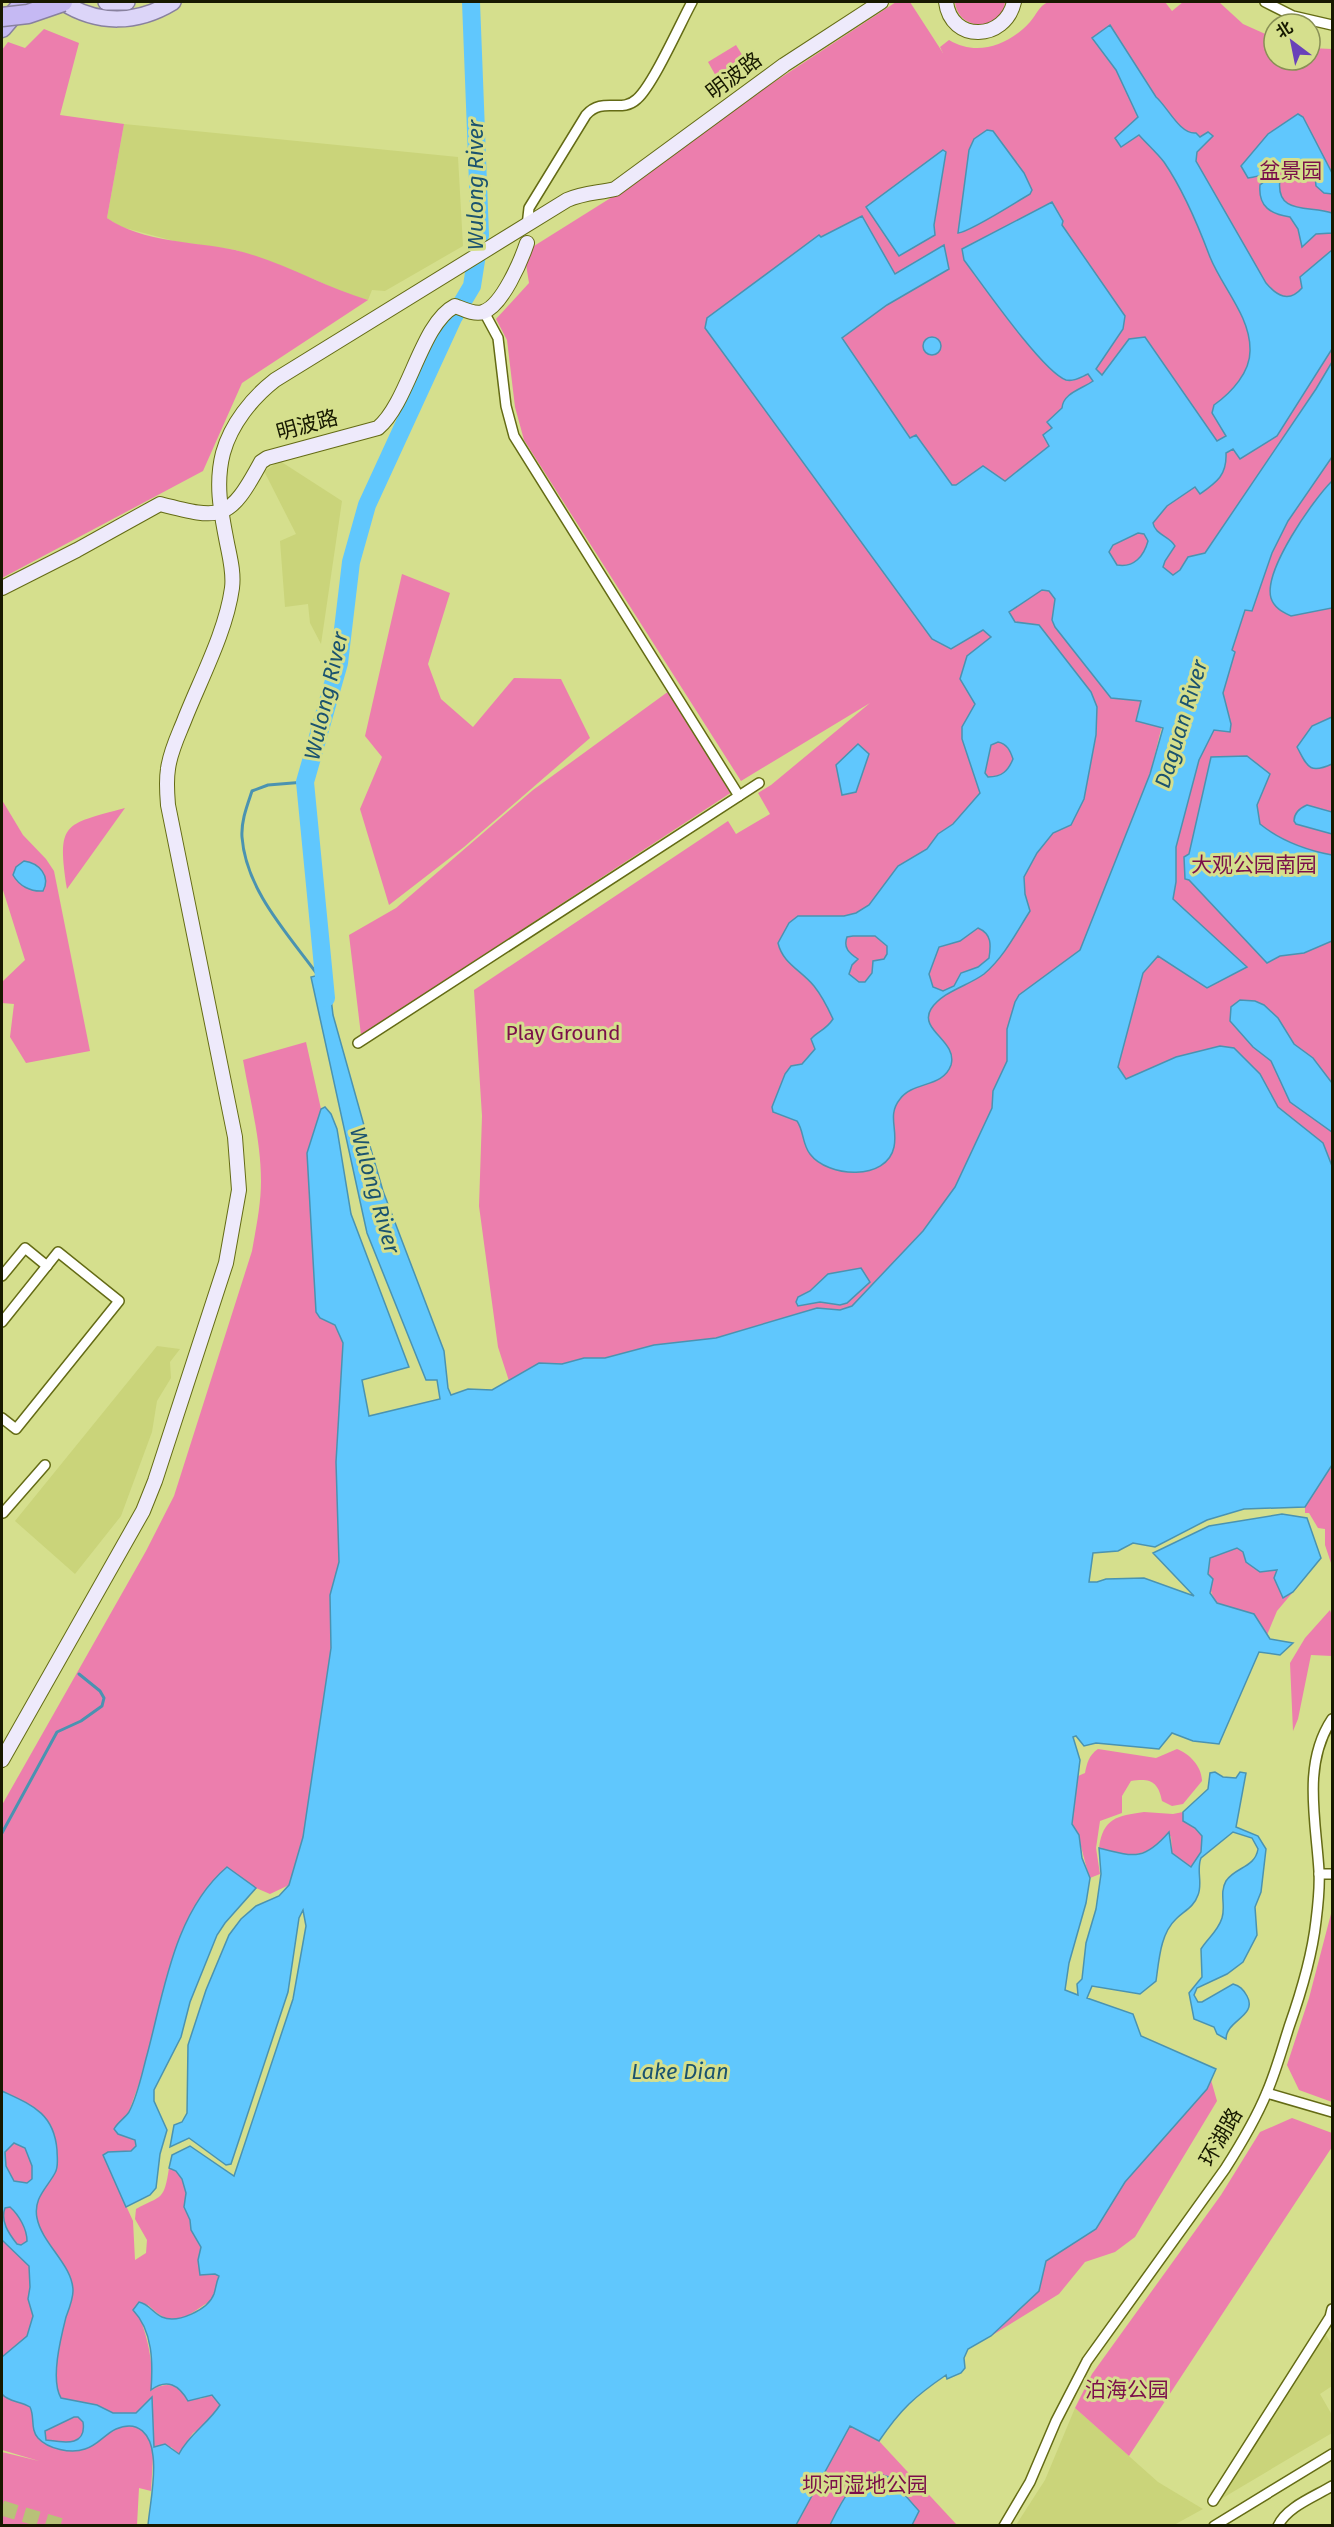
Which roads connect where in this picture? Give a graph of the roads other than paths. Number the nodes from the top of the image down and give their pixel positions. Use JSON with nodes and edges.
{"nodes":[{"id":1,"x":24,"y":2,"type":"edge"},
{"id":2,"x":62,"y":2,"type":"edge"},
{"id":3,"x":106,"y":2,"type":"edge"},
{"id":4,"x":127,"y":2,"type":"edge"},
{"id":5,"x":173,"y":2,"type":"edge"},
{"id":6,"x":692,"y":2,"type":"edge"},
{"id":7,"x":881,"y":2,"type":"edge"},
{"id":8,"x":946,"y":2,"type":"edge"},
{"id":9,"x":1014,"y":2,"type":"edge"},
{"id":10,"x":1264,"y":2,"type":"edge"},
{"id":11,"x":2,"y":17,"type":"edge"},
{"id":12,"x":1332,"y":25,"type":"edge"},
{"id":13,"x":2,"y":28,"type":"edge"},
{"id":14,"x":527,"y":226,"type":"junction"},
{"id":15,"x":527,"y":243,"type":"dead end"},
{"id":16,"x":479,"y":312,"type":"junction"},
{"id":17,"x":221,"y":512,"type":"junction"},
{"id":18,"x":2,"y":588,"type":"edge"},
{"id":19,"x":759,"y":783,"type":"dead end"},
{"id":20,"x":739,"y":796,"type":"junction"},
{"id":21,"x":358,"y":1043,"type":"dead end"},
{"id":22,"x":47,"y":1266,"type":"junction"},
{"id":23,"x":2,"y":1276,"type":"edge"},
{"id":24,"x":2,"y":1322,"type":"edge"},
{"id":25,"x":2,"y":1418,"type":"edge"},
{"id":26,"x":45,"y":1465,"type":"dead end"},
{"id":27,"x":2,"y":1512,"type":"edge"},
{"id":28,"x":1332,"y":1719,"type":"edge"},
{"id":29,"x":2,"y":1760,"type":"edge"},
{"id":30,"x":1319,"y":1874,"type":"junction"},
{"id":31,"x":1332,"y":1874,"type":"edge"},
{"id":32,"x":1267,"y":2093,"type":"junction"},
{"id":33,"x":1332,"y":2112,"type":"edge"},
{"id":34,"x":1332,"y":2309,"type":"edge"},
{"id":35,"x":1332,"y":2454,"type":"edge"},
{"id":36,"x":1332,"y":2486,"type":"edge"},
{"id":37,"x":1214,"y":2501,"type":"dead end"},
{"id":38,"x":1004,"y":2526,"type":"edge"},
{"id":39,"x":1214,"y":2526,"type":"edge"},
{"id":40,"x":1278,"y":2526,"type":"edge"}],
"edges":[{"from":1,"to":13,"type":"highway"},
{"from":2,"to":5,"type":"main road"},
{"from":2,"to":11,"type":"highway","bridge":true},
{"from":3,"to":4,"type":"main road"},
{"from":6,"to":14,"type":"street"},
{"from":7,"to":14,"type":"street","name":"明波路"},
{"from":8,"to":9,"type":"street"},
{"from":10,"to":12,"type":"street"},
{"from":14,"to":17,"type":"street"},
{"from":15,"to":16,"type":"street"},
{"from":16,"to":17,"type":"street","name":"明波路"},
{"from":16,"to":20,"type":"street"},
{"from":17,"to":18,"type":"street"},
{"from":17,"to":29,"type":"street"},
{"from":19,"to":20,"type":"street"},
{"from":20,"to":21,"type":"street"},
{"from":22,"to":23,"type":"street"},
{"from":22,"to":24,"type":"street"},
{"from":22,"to":25,"type":"street"},
{"from":26,"to":27,"type":"street"},
{"from":28,"to":30,"type":"street","name":"环湖路"},
{"from":30,"to":31,"type":"street"},
{"from":30,"to":32,"type":"street","name":"环湖路"},
{"from":32,"to":33,"type":"street"},
{"from":32,"to":38,"type":"street","name":"环湖路"},
{"from":34,"to":37,"type":"street"},
{"from":35,"to":39,"type":"street"},
{"from":36,"to":40,"type":"street"}]}
